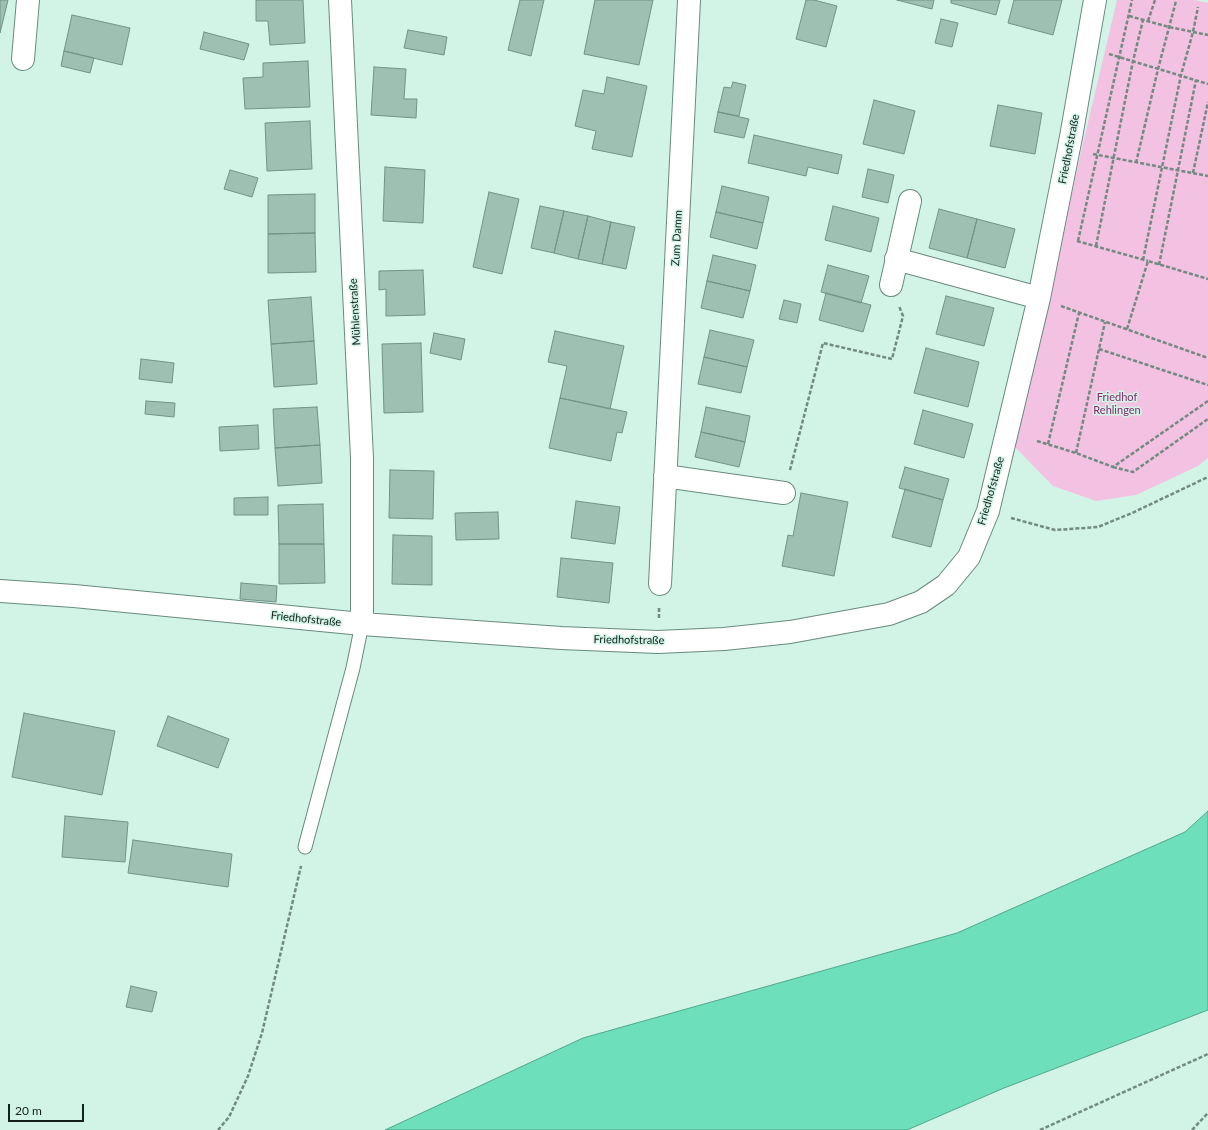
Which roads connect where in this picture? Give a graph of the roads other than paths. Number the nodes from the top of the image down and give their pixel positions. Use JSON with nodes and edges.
{"nodes":[{"id":1,"x":28,"y":0,"type":"edge"},
{"id":2,"x":340,"y":0,"type":"edge"},
{"id":3,"x":689,"y":0,"type":"edge"},
{"id":4,"x":1095,"y":0,"type":"edge"},
{"id":5,"x":23,"y":59,"type":"dead end"},
{"id":6,"x":910,"y":201,"type":"dead end"},
{"id":7,"x":896,"y":259,"type":"junction"},
{"id":8,"x":891,"y":285,"type":"road end"},
{"id":9,"x":1039,"y":298,"type":"junction"},
{"id":10,"x":665,"y":476,"type":"junction"},
{"id":11,"x":784,"y":493,"type":"road end"},
{"id":12,"x":660,"y":584,"type":"road end"},
{"id":13,"x":0,"y":591,"type":"edge"},
{"id":14,"x":362,"y":624,"type":"junction"},
{"id":15,"x":305,"y":847,"type":"road end"}],
"edges":[{"from":1,"to":5,"type":"street"},
{"from":2,"to":14,"type":"street","name":"Mühlenstraße"},
{"from":3,"to":10,"type":"street","name":"Zum Damm"},
{"from":4,"to":9,"type":"street","name":"Friedhofstraße"},
{"from":6,"to":7,"type":"street"},
{"from":7,"to":8,"type":"street"},
{"from":7,"to":9,"type":"street"},
{"from":9,"to":14,"type":"street","name":"Friedhofstraße"},
{"from":10,"to":11,"type":"street"},
{"from":10,"to":12,"type":"street","name":"Zum Damm"},
{"from":13,"to":14,"type":"street","name":"Friedhofstraße"},
{"from":14,"to":15,"type":"lane"}]}
